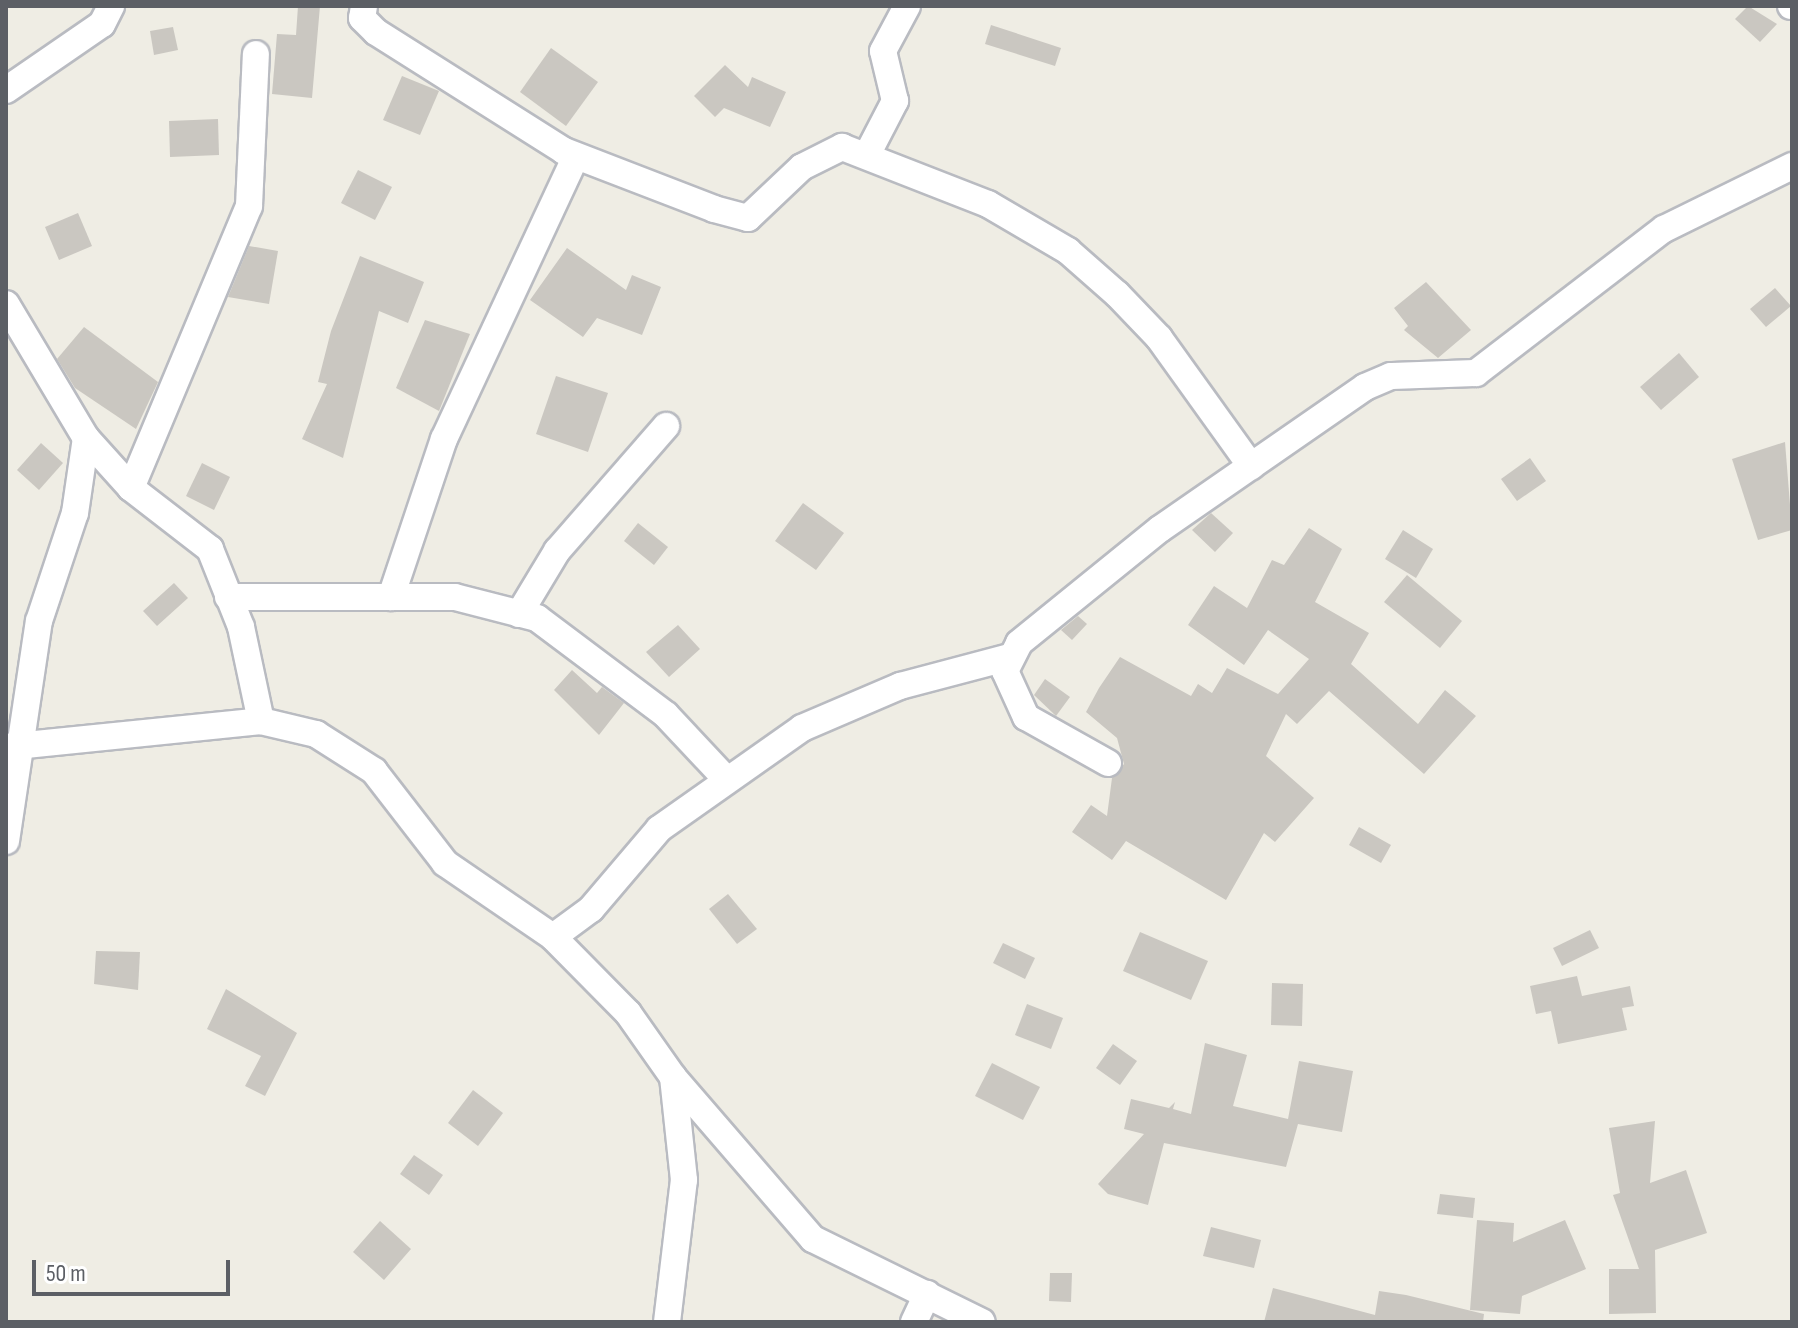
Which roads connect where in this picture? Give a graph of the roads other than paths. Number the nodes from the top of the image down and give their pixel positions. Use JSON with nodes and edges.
{"nodes":[{"id":1,"x":111,"y":6,"type":"edge"},
{"id":2,"x":364,"y":6,"type":"edge"},
{"id":3,"x":907,"y":6,"type":"edge"},
{"id":4,"x":256,"y":54,"type":"dead end"},
{"id":5,"x":6,"y":90,"type":"edge"},
{"id":6,"x":868,"y":153,"type":"junction"},
{"id":7,"x":576,"y":156,"type":"junction"},
{"id":8,"x":1792,"y":166,"type":"edge"},
{"id":9,"x":6,"y":304,"type":"edge"},
{"id":10,"x":666,"y":426,"type":"dead end"},
{"id":11,"x":86,"y":438,"type":"junction"},
{"id":12,"x":1251,"y":466,"type":"junction"},
{"id":13,"x":131,"y":488,"type":"junction"},
{"id":14,"x":228,"y":597,"type":"junction"},
{"id":15,"x":391,"y":597,"type":"junction"},
{"id":16,"x":519,"y":614,"type":"junction"},
{"id":17,"x":1010,"y":657,"type":"junction"},
{"id":18,"x":261,"y":721,"type":"junction"},
{"id":19,"x":16,"y":744,"type":"edge"},
{"id":20,"x":1108,"y":763,"type":"dead end"},
{"id":21,"x":727,"y":780,"type":"junction"},
{"id":22,"x":6,"y":841,"type":"edge"},
{"id":23,"x":553,"y":937,"type":"junction"},
{"id":24,"x":673,"y":1077,"type":"junction"},
{"id":25,"x":927,"y":1294,"type":"junction"},
{"id":26,"x":667,"y":1322,"type":"edge"},
{"id":27,"x":914,"y":1322,"type":"edge"},
{"id":28,"x":982,"y":1322,"type":"edge"}],
"edges":[{"from":1,"to":5,"type":"street"},
{"from":2,"to":7,"type":"street"},
{"from":3,"to":6,"type":"street"},
{"from":4,"to":13,"type":"street"},
{"from":6,"to":7,"type":"street"},
{"from":6,"to":12,"type":"street"},
{"from":7,"to":15,"type":"street"},
{"from":8,"to":12,"type":"street"},
{"from":9,"to":11,"type":"street"},
{"from":10,"to":16,"type":"street"},
{"from":11,"to":13,"type":"street"},
{"from":11,"to":19,"type":"street"},
{"from":12,"to":17,"type":"street"},
{"from":13,"to":14,"type":"street"},
{"from":14,"to":15,"type":"street"},
{"from":14,"to":18,"type":"street"},
{"from":15,"to":16,"type":"street"},
{"from":16,"to":21,"type":"street"},
{"from":17,"to":20,"type":"street"},
{"from":17,"to":21,"type":"street"},
{"from":18,"to":19,"type":"street"},
{"from":18,"to":23,"type":"street"},
{"from":19,"to":22,"type":"street"},
{"from":21,"to":23,"type":"street"},
{"from":23,"to":24,"type":"street"},
{"from":24,"to":25,"type":"street"},
{"from":24,"to":26,"type":"street"},
{"from":25,"to":27,"type":"street"},
{"from":25,"to":28,"type":"street"}]}
